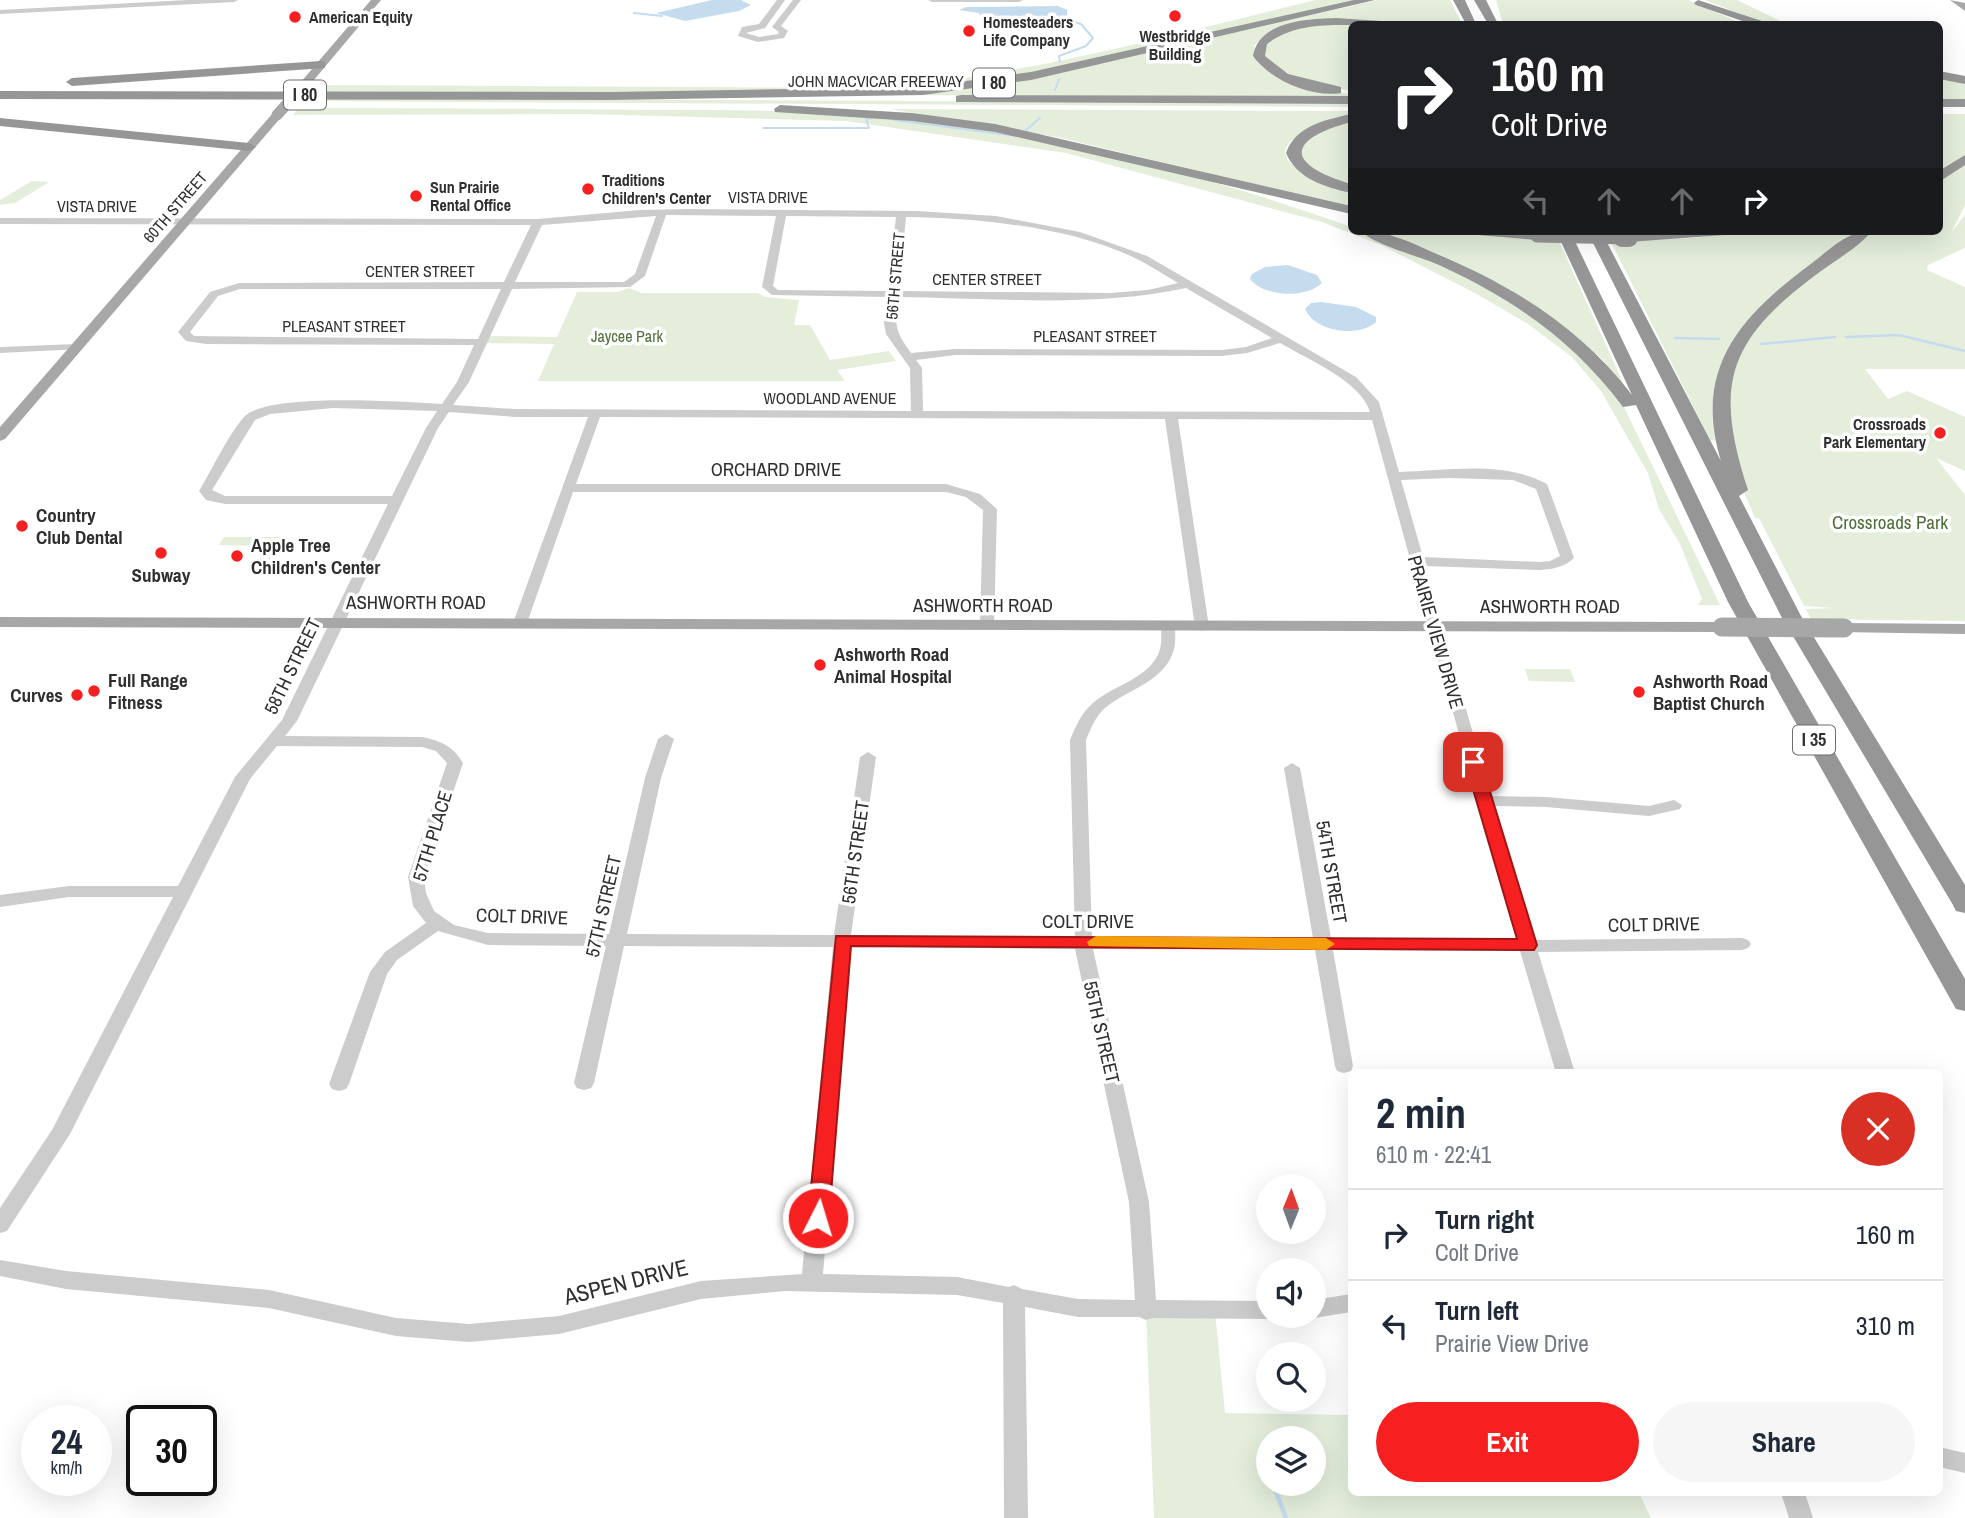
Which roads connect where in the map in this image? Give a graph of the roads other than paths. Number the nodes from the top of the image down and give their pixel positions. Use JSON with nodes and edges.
{"nodes":[{"id":1,"x":212,"y":0,"type":"edge"},
{"id":2,"x":234,"y":0,"type":"edge"},
{"id":3,"x":376,"y":0,"type":"edge"},
{"id":4,"x":781,"y":0,"type":"edge"},
{"id":5,"x":797,"y":0,"type":"edge"},
{"id":6,"x":932,"y":0,"type":"edge"},
{"id":7,"x":1019,"y":0,"type":"edge"},
{"id":8,"x":1369,"y":0,"type":"edge"},
{"id":9,"x":1459,"y":0,"type":"edge"},
{"id":10,"x":1480,"y":0,"type":"edge"},
{"id":11,"x":1492,"y":0,"type":"edge"},
{"id":12,"x":1955,"y":0,"type":"edge"},
{"id":13,"x":1697,"y":1,"type":"edge"},
{"id":14,"x":182,"y":2,"type":"junction"},
{"id":15,"x":1965,"y":8,"type":"edge"},
{"id":16,"x":0,"y":12,"type":"edge"},
{"id":17,"x":1470,"y":21,"type":"edge"},
{"id":18,"x":1493,"y":21,"type":"edge"},
{"id":19,"x":1495,"y":21,"type":"edge"},
{"id":20,"x":1743,"y":21,"type":"edge"},
{"id":21,"x":1753,"y":21,"type":"edge"},
{"id":22,"x":1348,"y":23,"type":"edge"},
{"id":23,"x":762,"y":26,"type":"junction"},
{"id":24,"x":776,"y":27,"type":"junction"},
{"id":25,"x":321,"y":65,"type":"junction"},
{"id":26,"x":1943,"y":76,"type":"edge"},
{"id":27,"x":1965,"y":80,"type":"edge"},
{"id":28,"x":0,"y":87,"type":"edge"},
{"id":29,"x":1348,"y":91,"type":"edge"},
{"id":30,"x":0,"y":95,"type":"edge"},
{"id":31,"x":611,"y":96,"type":"junction"},
{"id":32,"x":1348,"y":100,"type":"edge"},
{"id":33,"x":0,"y":102,"type":"edge"},
{"id":34,"x":1943,"y":103,"type":"edge"},
{"id":35,"x":1965,"y":103,"type":"edge"},
{"id":36,"x":654,"y":105,"type":"junction"},
{"id":37,"x":1348,"y":109,"type":"edge"},
{"id":38,"x":1943,"y":112,"type":"edge"},
{"id":39,"x":1965,"y":112,"type":"edge"},
{"id":40,"x":1348,"y":119,"type":"edge"},
{"id":41,"x":0,"y":122,"type":"edge"},
{"id":42,"x":249,"y":147,"type":"junction"},
{"id":43,"x":1965,"y":159,"type":"edge"},
{"id":44,"x":1142,"y":160,"type":"junction"},
{"id":45,"x":1943,"y":175,"type":"edge"},
{"id":46,"x":1348,"y":188,"type":"edge"},
{"id":47,"x":1348,"y":210,"type":"edge"},
{"id":48,"x":662,"y":213,"type":"junction"},
{"id":49,"x":782,"y":213,"type":"junction"},
{"id":50,"x":901,"y":214,"type":"junction"},
{"id":51,"x":0,"y":221,"type":"edge"},
{"id":52,"x":185,"y":222,"type":"junction"},
{"id":53,"x":538,"y":222,"type":"junction"},
{"id":54,"x":1348,"y":224,"type":"edge"},
{"id":55,"x":1378,"y":235,"type":"edge"},
{"id":56,"x":1525,"y":235,"type":"edge"},
{"id":57,"x":1565,"y":235,"type":"edge"},
{"id":58,"x":1596,"y":235,"type":"edge"},
{"id":59,"x":1670,"y":235,"type":"edge"},
{"id":60,"x":1861,"y":235,"type":"edge"},
{"id":61,"x":1537,"y":236,"type":"joint"},
{"id":62,"x":1188,"y":284,"type":"junction"},
{"id":63,"x":509,"y":286,"type":"junction"},
{"id":64,"x":893,"y":295,"type":"junction"},
{"id":65,"x":1281,"y":339,"type":"junction"},
{"id":66,"x":206,"y":341,"type":"joint"},
{"id":67,"x":482,"y":342,"type":"junction"},
{"id":68,"x":77,"y":347,"type":"junction"},
{"id":69,"x":0,"y":350,"type":"edge"},
{"id":70,"x":908,"y":357,"type":"junction"},
{"id":71,"x":447,"y":409,"type":"junction"},
{"id":72,"x":595,"y":413,"type":"junction"},
{"id":73,"x":917,"y":414,"type":"junction"},
{"id":74,"x":1171,"y":415,"type":"junction"},
{"id":75,"x":1376,"y":416,"type":"junction"},
{"id":76,"x":0,"y":436,"type":"edge"},
{"id":77,"x":1675,"y":472,"type":"junction"},
{"id":78,"x":1392,"y":476,"type":"junction"},
{"id":79,"x":570,"y":488,"type":"junction"},
{"id":80,"x":396,"y":500,"type":"junction"},
{"id":81,"x":1415,"y":561,"type":"junction"},
{"id":82,"x":1784,"y":604,"type":"junction"},
{"id":83,"x":0,"y":622,"type":"edge"},
{"id":84,"x":335,"y":622,"type":"junction"},
{"id":85,"x":520,"y":624,"type":"junction"},
{"id":86,"x":987,"y":626,"type":"junction"},
{"id":87,"x":1202,"y":626,"type":"junction"},
{"id":88,"x":1435,"y":626,"type":"junction"},
{"id":89,"x":1168,"y":627,"type":"junction"},
{"id":90,"x":1722,"y":627,"type":"joint"},
{"id":91,"x":1965,"y":629,"type":"edge"},
{"id":92,"x":666,"y":739,"type":"dead end"},
{"id":93,"x":274,"y":741,"type":"junction"},
{"id":94,"x":867,"y":757,"type":"dead end"},
{"id":95,"x":1292,"y":768,"type":"dead end"},
{"id":96,"x":1484,"y":801,"type":"junction"},
{"id":97,"x":1674,"y":805,"type":"dead end"},
{"id":98,"x":184,"y":892,"type":"junction"},
{"id":99,"x":0,"y":901,"type":"edge"},
{"id":100,"x":1965,"y":905,"type":"edge"},
{"id":101,"x":436,"y":924,"type":"junction"},
{"id":102,"x":618,"y":939,"type":"junction"},
{"id":103,"x":842,"y":940,"type":"junction"},
{"id":104,"x":1084,"y":942,"type":"junction"},
{"id":105,"x":1323,"y":944,"type":"junction"},
{"id":106,"x":1742,"y":944,"type":"dead end"},
{"id":107,"x":1528,"y":945,"type":"junction"},
{"id":108,"x":1965,"y":1002,"type":"edge"},
{"id":109,"x":1344,"y":1066,"type":"dead end"},
{"id":110,"x":1565,"y":1069,"type":"edge"},
{"id":111,"x":584,"y":1083,"type":"dead end"},
{"id":112,"x":339,"y":1084,"type":"dead end"},
{"id":113,"x":0,"y":1225,"type":"edge"},
{"id":114,"x":0,"y":1268,"type":"edge"},
{"id":115,"x":813,"y":1282,"type":"junction"},
{"id":116,"x":1014,"y":1294,"type":"junction"},
{"id":117,"x":1348,"y":1303,"type":"edge"},
{"id":118,"x":1326,"y":1306,"type":"edge"},
{"id":119,"x":1256,"y":1310,"type":"edge"},
{"id":120,"x":1146,"y":1311,"type":"junction"},
{"id":121,"x":1943,"y":1458,"type":"edge"},
{"id":122,"x":1965,"y":1463,"type":"edge"},
{"id":123,"x":1794,"y":1496,"type":"edge"},
{"id":124,"x":1016,"y":1518,"type":"edge"},
{"id":125,"x":1801,"y":1518,"type":"edge"}],
"edges":[{"from":1,"to":14,"type":"street"},
{"from":2,"to":14,"type":"street"},
{"from":3,"to":25,"type":"main road","name":"60TH STREET"},
{"from":4,"to":23,"type":"street"},
{"from":5,"to":24,"type":"street"},
{"from":6,"to":7,"type":"street"},
{"from":8,"to":31,"type":"highway","number":"I 80"},
{"from":9,"to":17,"type":"highway"},
{"from":10,"to":18,"type":"highway"},
{"from":11,"to":19,"type":"highway"},
{"from":12,"to":15,"type":"main road"},
{"from":13,"to":20,"type":"highway"},
{"from":13,"to":21,"type":"highway"},
{"from":14,"to":16,"type":"street"},
{"from":22,"to":29,"type":"highway"},
{"from":23,"to":24,"type":"street"},
{"from":23,"to":24,"type":"street"},
{"from":25,"to":28,"type":"highway"},
{"from":25,"to":42,"type":"main road","name":"60TH STREET","bridge":true},
{"from":26,"to":27,"type":"highway"},
{"from":30,"to":31,"type":"highway","number":"I 80"},
{"from":31,"to":32,"type":"highway","name":"JOHN MACVICAR FREEWAY"},
{"from":33,"to":36,"type":"highway","number":"I 80"},
{"from":34,"to":35,"type":"highway"},
{"from":36,"to":37,"type":"highway","name":"JOHN MACVICAR FREEWAY"},
{"from":36,"to":44,"type":"highway","number":"I 80"},
{"from":38,"to":39,"type":"highway"},
{"from":40,"to":46,"type":"highway"},
{"from":41,"to":42,"type":"highway"},
{"from":42,"to":52,"type":"main road","name":"60TH STREET"},
{"from":43,"to":45,"type":"highway"},
{"from":44,"to":47,"type":"highway","number":"I 80"},
{"from":44,"to":54,"type":"highway"},
{"from":48,"to":49,"type":"street","name":"VISTA DRIVE"},
{"from":48,"to":53,"type":"street","name":"VISTA DRIVE"},
{"from":48,"to":63,"type":"street","name":"CENTER STREET"},
{"from":49,"to":50,"type":"street","name":"VISTA DRIVE"},
{"from":49,"to":64,"type":"street","name":"CENTER STREET"},
{"from":50,"to":62,"type":"street","name":"VISTA DRIVE"},
{"from":50,"to":64,"type":"street","name":"56TH STREET"},
{"from":51,"to":52,"type":"street","name":"VISTA DRIVE"},
{"from":52,"to":53,"type":"street","name":"VISTA DRIVE"},
{"from":52,"to":68,"type":"main road","name":"60TH STREET"},
{"from":53,"to":63,"type":"street","name":"58TH STREET"},
{"from":55,"to":77,"type":"highway"},
{"from":56,"to":61,"type":"highway"},
{"from":57,"to":77,"type":"highway","number":"I 35"},
{"from":58,"to":82,"type":"highway","number":"I 35"},
{"from":59,"to":61,"type":"highway","bridge":true},
{"from":60,"to":82,"type":"highway"},
{"from":62,"to":64,"type":"street","name":"CENTER STREET"},
{"from":62,"to":65,"type":"street","name":"PRAIRIE VIEW DRIVE"},
{"from":63,"to":66,"type":"street","name":"CENTER STREET"},
{"from":63,"to":67,"type":"street","name":"58TH STREET"},
{"from":64,"to":70,"type":"street","name":"56TH STREET"},
{"from":65,"to":70,"type":"street","name":"PLEASANT STREET"},
{"from":65,"to":75,"type":"street","name":"PRAIRIE VIEW DRIVE"},
{"from":66,"to":67,"type":"street","name":"PLEASANT STREET"},
{"from":67,"to":71,"type":"street","name":"58TH STREET"},
{"from":68,"to":69,"type":"street"},
{"from":68,"to":76,"type":"main road","name":"60TH STREET"},
{"from":70,"to":73,"type":"street","name":"56TH STREET"},
{"from":71,"to":72,"type":"street","name":"WOODLAND AVENUE"},
{"from":71,"to":80,"type":"street","name":"58TH STREET"},
{"from":71,"to":80,"type":"street","name":"WOODLAND AVENUE"},
{"from":72,"to":73,"type":"street","name":"WOODLAND AVENUE"},
{"from":72,"to":79,"type":"street"},
{"from":73,"to":74,"type":"street","name":"WOODLAND AVENUE"},
{"from":74,"to":75,"type":"street","name":"WOODLAND AVENUE"},
{"from":74,"to":87,"type":"street"},
{"from":75,"to":78,"type":"street","name":"PRAIRIE VIEW DRIVE"},
{"from":77,"to":108,"type":"highway","number":"I 35"},
{"from":78,"to":81,"type":"street","name":"PRAIRIE VIEW DRIVE"},
{"from":78,"to":81,"type":"street"},
{"from":79,"to":85,"type":"street"},
{"from":79,"to":86,"type":"street","name":"ORCHARD DRIVE"},
{"from":80,"to":84,"type":"street","name":"58TH STREET"},
{"from":81,"to":88,"type":"street","name":"PRAIRIE VIEW DRIVE"},
{"from":82,"to":100,"type":"highway","number":"I 35"},
{"from":83,"to":84,"type":"main road","name":"ASHWORTH ROAD"},
{"from":84,"to":85,"type":"main road","name":"ASHWORTH ROAD"},
{"from":84,"to":93,"type":"street","name":"58TH STREET"},
{"from":85,"to":86,"type":"main road","name":"ASHWORTH ROAD"},
{"from":86,"to":89,"type":"main road","name":"ASHWORTH ROAD"},
{"from":87,"to":88,"type":"main road","name":"ASHWORTH ROAD"},
{"from":87,"to":89,"type":"main road","name":"ASHWORTH ROAD"},
{"from":88,"to":90,"type":"main road","name":"ASHWORTH ROAD"},
{"from":88,"to":96,"type":"street","name":"PRAIRIE VIEW DRIVE"},
{"from":89,"to":104,"type":"street","name":"55TH STREET"},
{"from":90,"to":91,"type":"main road","name":"ASHWORTH ROAD","bridge":true},
{"from":92,"to":102,"type":"street","name":"57TH STREET"},
{"from":93,"to":98,"type":"street","name":"58TH STREET"},
{"from":93,"to":101,"type":"street","name":"57TH PLACE"},
{"from":94,"to":103,"type":"street","name":"56TH STREET"},
{"from":95,"to":105,"type":"street","name":"54TH STREET"},
{"from":96,"to":97,"type":"street"},
{"from":96,"to":107,"type":"street","name":"PRAIRIE VIEW DRIVE"},
{"from":98,"to":99,"type":"street"},
{"from":98,"to":113,"type":"street","name":"58TH STREET"},
{"from":101,"to":102,"type":"street","name":"COLT DRIVE"},
{"from":101,"to":112,"type":"street"},
{"from":102,"to":103,"type":"street","name":"COLT DRIVE"},
{"from":102,"to":111,"type":"street","name":"57TH STREET"},
{"from":103,"to":104,"type":"street","name":"COLT DRIVE"},
{"from":103,"to":115,"type":"street","name":"56TH STREET"},
{"from":104,"to":105,"type":"street","name":"COLT DRIVE"},
{"from":104,"to":120,"type":"street","name":"55TH STREET"},
{"from":105,"to":107,"type":"street","name":"COLT DRIVE"},
{"from":105,"to":109,"type":"street","name":"54TH STREET"},
{"from":106,"to":107,"type":"street","name":"COLT DRIVE"},
{"from":107,"to":110,"type":"street","name":"PRAIRIE VIEW DRIVE"},
{"from":114,"to":115,"type":"street","name":"ASPEN DRIVE"},
{"from":115,"to":116,"type":"street","name":"ASPEN DRIVE"},
{"from":116,"to":120,"type":"street","name":"ASPEN DRIVE"},
{"from":116,"to":124,"type":"street"},
{"from":117,"to":118,"type":"street"},
{"from":119,"to":120,"type":"street","name":"ASPEN DRIVE"},
{"from":121,"to":122,"type":"street"},
{"from":123,"to":125,"type":"street"}]}
